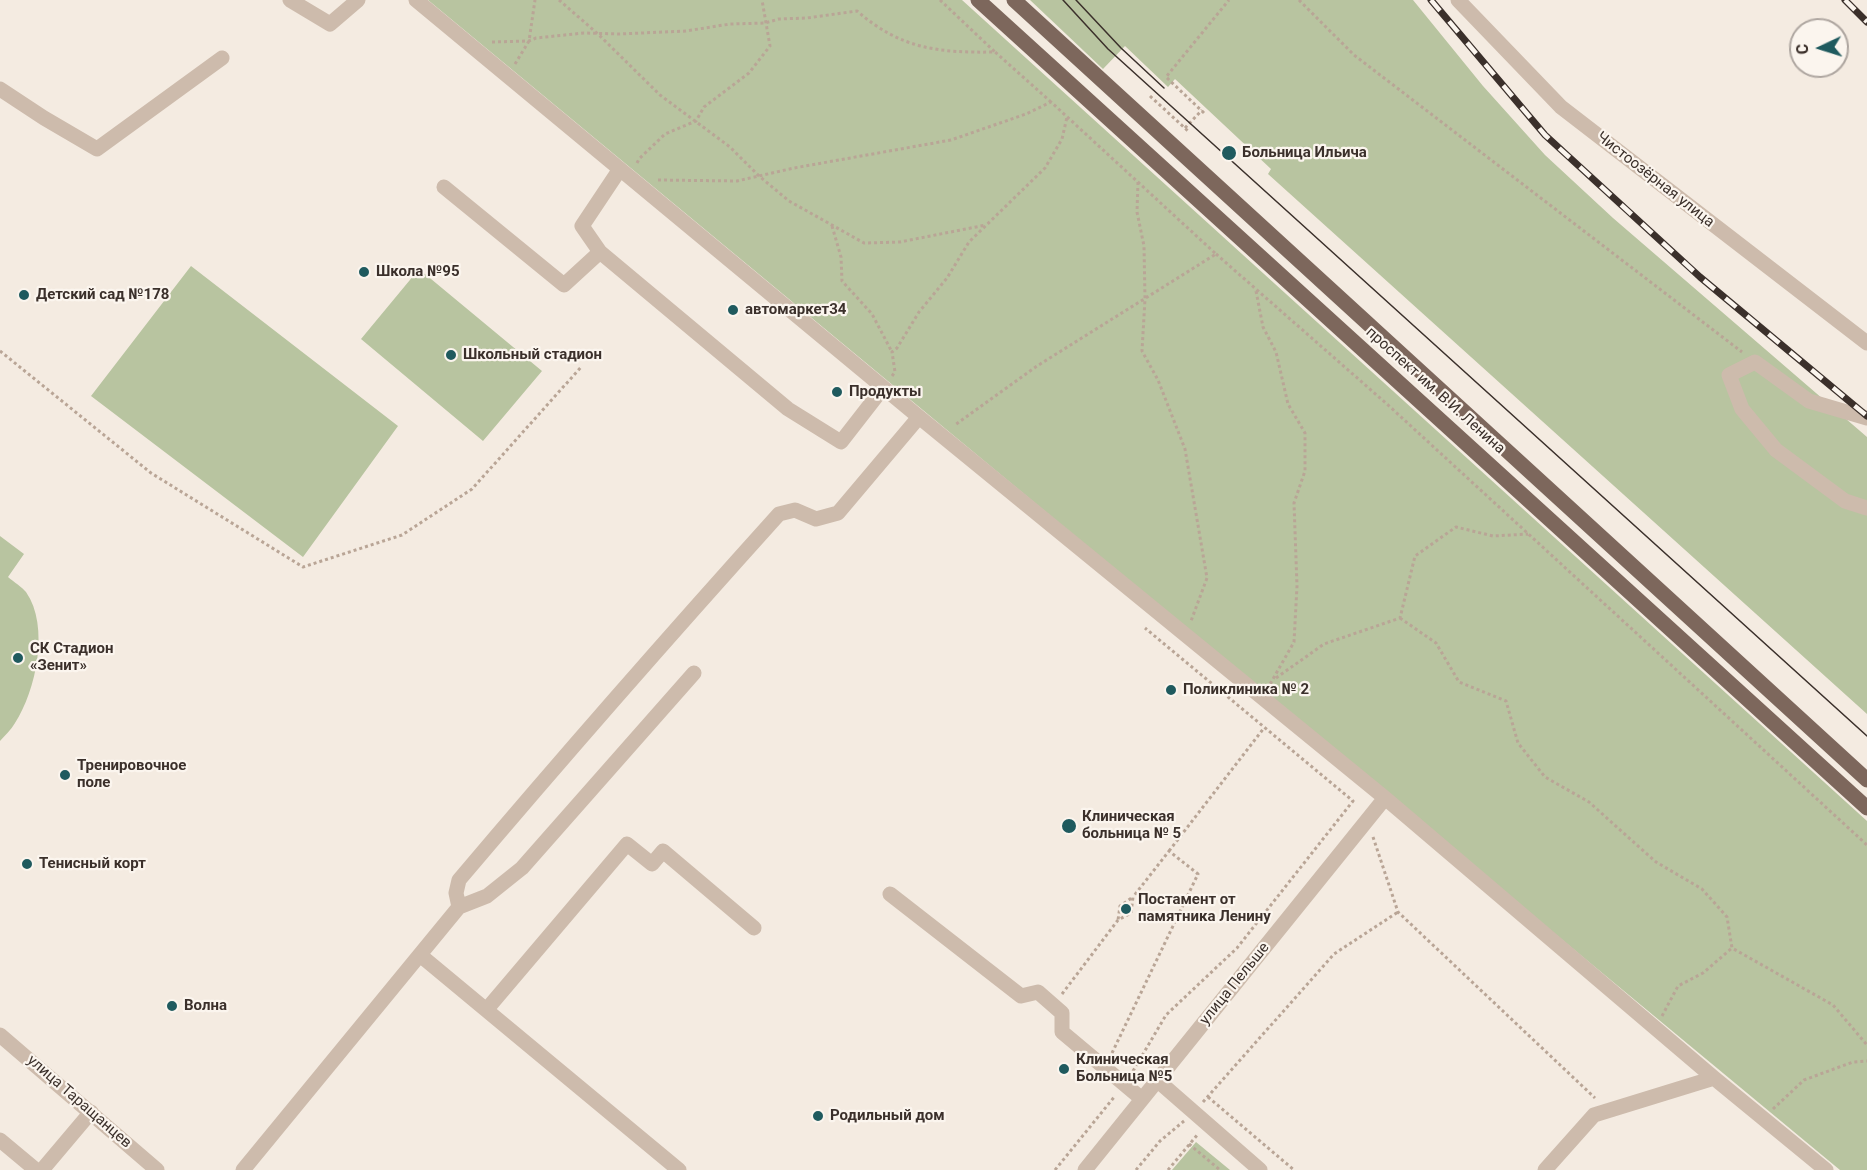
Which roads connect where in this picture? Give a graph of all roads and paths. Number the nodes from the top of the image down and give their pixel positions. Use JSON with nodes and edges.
{"nodes":[{"id":1,"x":290,"y":0,"type":"edge"},
{"id":2,"x":358,"y":0,"type":"edge"},
{"id":3,"x":416,"y":0,"type":"edge"},
{"id":4,"x":535,"y":0,"type":"edge"},
{"id":5,"x":559,"y":0,"type":"edge"},
{"id":6,"x":762,"y":0,"type":"edge"},
{"id":7,"x":940,"y":0,"type":"edge"},
{"id":8,"x":978,"y":0,"type":"edge"},
{"id":9,"x":1014,"y":0,"type":"edge"},
{"id":10,"x":1229,"y":0,"type":"edge"},
{"id":11,"x":1299,"y":0,"type":"edge"},
{"id":12,"x":1458,"y":0,"type":"edge"},
{"id":13,"x":765,"y":23,"type":"junction"},
{"id":14,"x":598,"y":34,"type":"junction"},
{"id":15,"x":529,"y":41,"type":"junction"},
{"id":16,"x":474,"y":48,"type":"junction"},
{"id":17,"x":995,"y":52,"type":"junction"},
{"id":18,"x":222,"y":58,"type":"dead end"},
{"id":19,"x":507,"y":75,"type":"junction"},
{"id":20,"x":0,"y":88,"type":"edge"},
{"id":21,"x":1150,"y":96,"type":"dead end"},
{"id":22,"x":1051,"y":102,"type":"junction"},
{"id":23,"x":1067,"y":117,"type":"junction"},
{"id":24,"x":696,"y":121,"type":"junction"},
{"id":25,"x":626,"y":173,"type":"junction"},
{"id":26,"x":759,"y":176,"type":"junction"},
{"id":27,"x":1138,"y":182,"type":"junction"},
{"id":28,"x":444,"y":187,"type":"dead end"},
{"id":29,"x":831,"y":225,"type":"junction"},
{"id":30,"x":986,"y":225,"type":"junction"},
{"id":31,"x":600,"y":252,"type":"junction"},
{"id":32,"x":1216,"y":254,"type":"junction"},
{"id":33,"x":1256,"y":289,"type":"junction"},
{"id":34,"x":1145,"y":299,"type":"junction"},
{"id":35,"x":1867,"y":343,"type":"edge"},
{"id":36,"x":0,"y":351,"type":"edge"},
{"id":37,"x":892,"y":352,"type":"junction"},
{"id":38,"x":1755,"y":362,"type":"junction"},
{"id":39,"x":582,"y":366,"type":"dead end"},
{"id":40,"x":883,"y":388,"type":"junction"},
{"id":41,"x":919,"y":417,"type":"junction"},
{"id":42,"x":1867,"y":418,"type":"edge"},
{"id":43,"x":941,"y":435,"type":"junction"},
{"id":44,"x":1867,"y":508,"type":"edge"},
{"id":45,"x":1528,"y":534,"type":"junction"},
{"id":46,"x":1400,"y":618,"type":"junction"},
{"id":47,"x":1145,"y":628,"type":"dead end"},
{"id":48,"x":1186,"y":635,"type":"junction"},
{"id":49,"x":694,"y":673,"type":"dead end"},
{"id":50,"x":1264,"y":728,"type":"junction"},
{"id":51,"x":1867,"y":780,"type":"edge"},
{"id":52,"x":1385,"y":798,"type":"junction"},
{"id":53,"x":1353,"y":801,"type":"junction"},
{"id":54,"x":1867,"y":808,"type":"edge"},
{"id":55,"x":1366,"y":822,"type":"junction"},
{"id":56,"x":1867,"y":845,"type":"edge"},
{"id":57,"x":1169,"y":851,"type":"junction"},
{"id":58,"x":890,"y":894,"type":"dead end"},
{"id":59,"x":1133,"y":897,"type":"junction"},
{"id":60,"x":459,"y":907,"type":"junction"},
{"id":61,"x":1398,"y":912,"type":"junction"},
{"id":62,"x":1118,"y":920,"type":"junction"},
{"id":63,"x":754,"y":928,"type":"dead end"},
{"id":64,"x":1732,"y":948,"type":"junction"},
{"id":65,"x":420,"y":955,"type":"junction"},
{"id":66,"x":1053,"y":1005,"type":"junction"},
{"id":67,"x":487,"y":1009,"type":"junction"},
{"id":68,"x":1656,"y":1028,"type":"junction"},
{"id":69,"x":0,"y":1035,"type":"edge"},
{"id":70,"x":1867,"y":1045,"type":"edge"},
{"id":71,"x":1867,"y":1060,"type":"edge"},
{"id":72,"x":1105,"y":1068,"type":"junction"},
{"id":73,"x":1714,"y":1078,"type":"junction"},
{"id":74,"x":1157,"y":1080,"type":"junction"},
{"id":75,"x":1125,"y":1084,"type":"junction"},
{"id":76,"x":1208,"y":1097,"type":"junction"},
{"id":77,"x":1142,"y":1099,"type":"junction"},
{"id":78,"x":1609,"y":1111,"type":"junction"},
{"id":79,"x":91,"y":1112,"type":"junction"},
{"id":80,"x":1194,"y":1112,"type":"junction"},
{"id":81,"x":1770,"y":1112,"type":"dead end"},
{"id":82,"x":1207,"y":1123,"type":"junction"},
{"id":83,"x":0,"y":1140,"type":"edge"},
{"id":84,"x":1189,"y":1144,"type":"junction"},
{"id":85,"x":36,"y":1170,"type":"edge"},
{"id":86,"x":42,"y":1170,"type":"edge"},
{"id":87,"x":158,"y":1170,"type":"edge"},
{"id":88,"x":243,"y":1170,"type":"edge"},
{"id":89,"x":679,"y":1170,"type":"edge"},
{"id":90,"x":1055,"y":1170,"type":"edge"},
{"id":91,"x":1084,"y":1170,"type":"edge"},
{"id":92,"x":1136,"y":1170,"type":"edge"},
{"id":93,"x":1168,"y":1170,"type":"edge"},
{"id":94,"x":1220,"y":1170,"type":"edge"},
{"id":95,"x":1260,"y":1170,"type":"edge"},
{"id":96,"x":1294,"y":1170,"type":"edge"},
{"id":97,"x":1545,"y":1170,"type":"edge"},
{"id":98,"x":1826,"y":1170,"type":"edge"}],
"edges":[{"from":1,"to":2,"type":"street"},
{"from":3,"to":16,"type":"street"},
{"from":4,"to":15,"type":"path"},
{"from":5,"to":14,"type":"path"},
{"from":6,"to":13,"type":"path"},
{"from":7,"to":17,"type":"path"},
{"from":8,"to":54,"type":"main road","name":"проспект им. В.И. Ленина"},
{"from":9,"to":51,"type":"main road","name":"проспект им. В.И. Ленина"},
{"from":10,"to":21,"type":"path"},
{"from":11,"to":38,"type":"path"},
{"from":12,"to":35,"type":"street","name":"Чистоозёрная улица"},
{"from":13,"to":14,"type":"path"},
{"from":13,"to":17,"type":"path"},
{"from":13,"to":24,"type":"path"},
{"from":14,"to":15,"type":"path"},
{"from":14,"to":24,"type":"path"},
{"from":15,"to":16,"type":"path"},
{"from":15,"to":19,"type":"path"},
{"from":16,"to":19,"type":"street"},
{"from":17,"to":22,"type":"path"},
{"from":18,"to":20,"type":"street"},
{"from":19,"to":25,"type":"street"},
{"from":22,"to":23,"type":"path"},
{"from":22,"to":26,"type":"path"},
{"from":23,"to":27,"type":"path"},
{"from":23,"to":30,"type":"path"},
{"from":24,"to":25,"type":"path"},
{"from":24,"to":26,"type":"path"},
{"from":25,"to":26,"type":"path"},
{"from":25,"to":31,"type":"street"},
{"from":25,"to":40,"type":"street"},
{"from":26,"to":29,"type":"path"},
{"from":27,"to":32,"type":"path"},
{"from":27,"to":34,"type":"path"},
{"from":28,"to":31,"type":"street"},
{"from":29,"to":30,"type":"path"},
{"from":29,"to":37,"type":"path"},
{"from":30,"to":37,"type":"path"},
{"from":31,"to":40,"type":"street"},
{"from":32,"to":33,"type":"path"},
{"from":32,"to":34,"type":"path"},
{"from":33,"to":45,"type":"path"},
{"from":33,"to":46,"type":"path"},
{"from":34,"to":43,"type":"path"},
{"from":34,"to":48,"type":"path"},
{"from":36,"to":39,"type":"path"},
{"from":37,"to":40,"type":"path"},
{"from":38,"to":42,"type":"street"},
{"from":38,"to":44,"type":"street"},
{"from":40,"to":41,"type":"street"},
{"from":41,"to":43,"type":"street"},
{"from":41,"to":60,"type":"street"},
{"from":43,"to":48,"type":"street"},
{"from":45,"to":46,"type":"path"},
{"from":45,"to":56,"type":"path"},
{"from":46,"to":64,"type":"path"},
{"from":47,"to":50,"type":"path"},
{"from":48,"to":52,"type":"street"},
{"from":49,"to":60,"type":"street"},
{"from":50,"to":53,"type":"path"},
{"from":50,"to":57,"type":"path"},
{"from":52,"to":55,"type":"street","name":"улица Пельше"},
{"from":52,"to":68,"type":"street"},
{"from":53,"to":55,"type":"path"},
{"from":53,"to":75,"type":"path"},
{"from":55,"to":61,"type":"path"},
{"from":55,"to":74,"type":"street","name":"улица Пельше"},
{"from":57,"to":59,"type":"path"},
{"from":57,"to":72,"type":"path"},
{"from":58,"to":66,"type":"street"},
{"from":59,"to":62,"type":"path"},
{"from":59,"to":62,"type":"path"},
{"from":60,"to":65,"type":"street"},
{"from":61,"to":76,"type":"path"},
{"from":61,"to":78,"type":"path"},
{"from":62,"to":66,"type":"path"},
{"from":63,"to":67,"type":"street"},
{"from":64,"to":68,"type":"path"},
{"from":64,"to":70,"type":"path"},
{"from":65,"to":67,"type":"street"},
{"from":65,"to":88,"type":"street"},
{"from":66,"to":72,"type":"street"},
{"from":67,"to":89,"type":"street"},
{"from":68,"to":73,"type":"street"},
{"from":69,"to":79,"type":"street","name":"улица Таращанцев"},
{"from":71,"to":81,"type":"path"},
{"from":72,"to":75,"type":"street"},
{"from":73,"to":78,"type":"street"},
{"from":73,"to":98,"type":"street"},
{"from":74,"to":77,"type":"street","name":"улица Пельше"},
{"from":74,"to":80,"type":"street"},
{"from":75,"to":77,"type":"street"},
{"from":75,"to":90,"type":"path"},
{"from":76,"to":80,"type":"path"},
{"from":76,"to":96,"type":"path"},
{"from":77,"to":91,"type":"street","name":"улица Пельше"},
{"from":78,"to":97,"type":"street"},
{"from":79,"to":86,"type":"street"},
{"from":79,"to":87,"type":"street","name":"улица Таращанцев"},
{"from":80,"to":82,"type":"street"},
{"from":80,"to":92,"type":"path"},
{"from":82,"to":84,"type":"path"},
{"from":82,"to":95,"type":"street"},
{"from":83,"to":85,"type":"street"},
{"from":84,"to":93,"type":"path"},
{"from":84,"to":94,"type":"path"}]}
